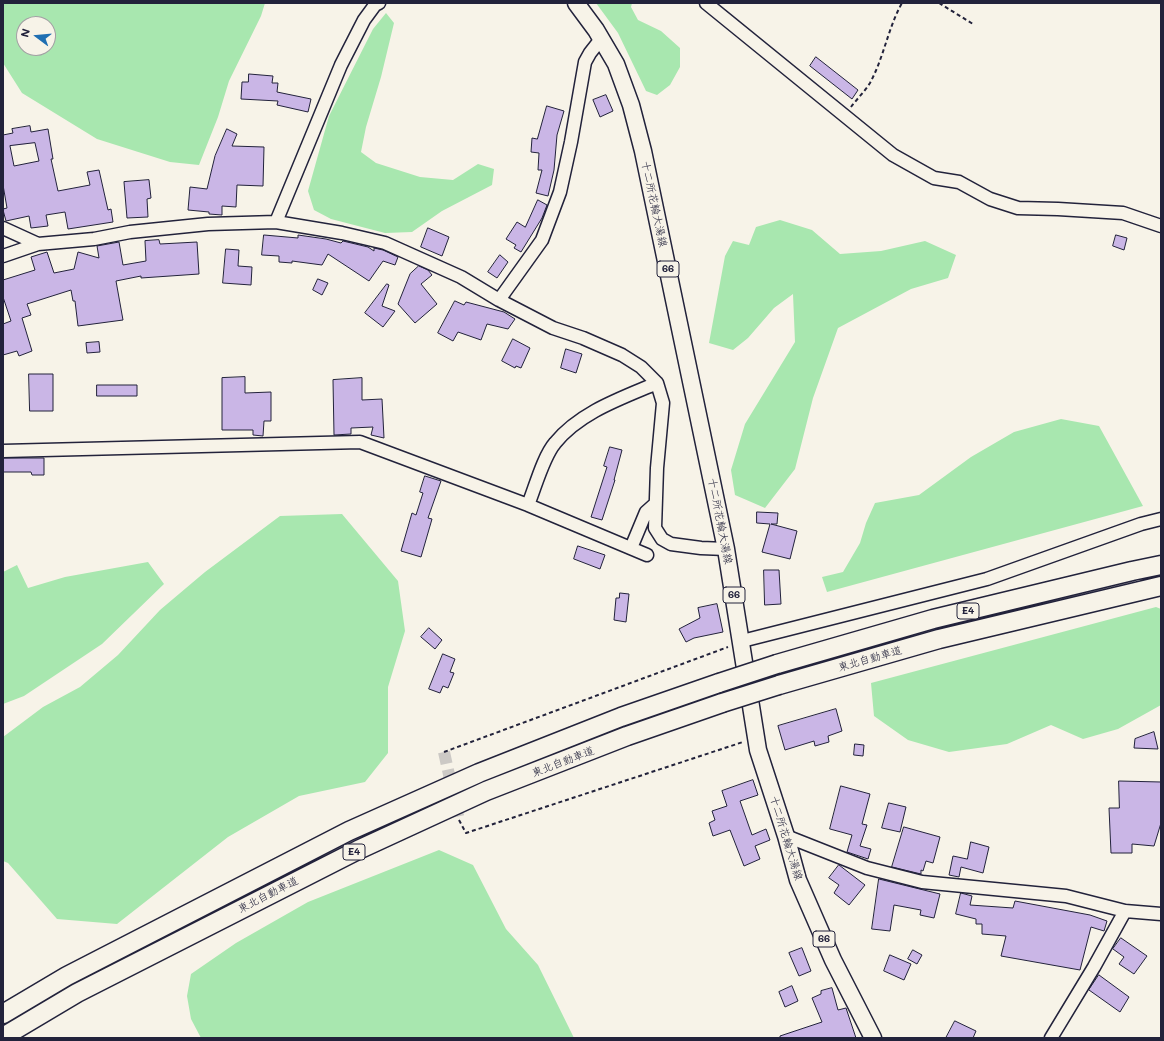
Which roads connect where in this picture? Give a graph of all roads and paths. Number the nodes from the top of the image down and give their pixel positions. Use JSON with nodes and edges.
{"nodes":[{"id":1,"x":379,"y":3,"type":"edge"},
{"id":2,"x":576,"y":3,"type":"edge"},
{"id":3,"x":706,"y":3,"type":"edge"},
{"id":4,"x":902,"y":3,"type":"edge"},
{"id":5,"x":939,"y":3,"type":"edge"},
{"id":6,"x":973,"y":24,"type":"dead end"},
{"id":7,"x":601,"y":39,"type":"junction"},
{"id":8,"x":844,"y":116,"type":"junction"},
{"id":9,"x":276,"y":222,"type":"junction"},
{"id":10,"x":1161,"y":226,"type":"edge"},
{"id":11,"x":3,"y":228,"type":"edge"},
{"id":12,"x":38,"y":244,"type":"junction"},
{"id":13,"x":3,"y":256,"type":"edge"},
{"id":14,"x":499,"y":300,"type":"junction"},
{"id":15,"x":657,"y":382,"type":"junction"},
{"id":16,"x":3,"y":451,"type":"edge"},
{"id":17,"x":655,"y":504,"type":"junction"},
{"id":18,"x":528,"y":505,"type":"junction"},
{"id":19,"x":1161,"y":519,"type":"edge"},
{"id":20,"x":631,"y":548,"type":"junction"},
{"id":21,"x":726,"y":548,"type":"junction"},
{"id":22,"x":647,"y":554,"type":"dead end"},
{"id":23,"x":1161,"y":565,"type":"edge"},
{"id":24,"x":1161,"y":586,"type":"edge"},
{"id":25,"x":742,"y":641,"type":"junction"},
{"id":26,"x":755,"y":738,"type":"junction"},
{"id":27,"x":444,"y":752,"type":"dead end"},
{"id":28,"x":459,"y":820,"type":"tunnel mouth"},
{"id":29,"x":786,"y":836,"type":"junction"},
{"id":30,"x":1125,"y":911,"type":"junction"},
{"id":31,"x":1161,"y":914,"type":"edge"},
{"id":32,"x":3,"y":1014,"type":"edge"},
{"id":33,"x":3,"y":1037,"type":"edge"},
{"id":34,"x":873,"y":1038,"type":"edge"},
{"id":35,"x":1051,"y":1038,"type":"edge"}],
"edges":[{"from":1,"to":9,"type":"street"},
{"from":2,"to":7,"type":"main road","name":"十二所花輪大湯線","number":"66"},
{"from":3,"to":8,"type":"street"},
{"from":4,"to":8,"type":"path"},
{"from":5,"to":6,"type":"path"},
{"from":7,"to":14,"type":"street"},
{"from":7,"to":21,"type":"main road","name":"十二所花輪大湯線","number":"66"},
{"from":8,"to":10,"type":"street"},
{"from":9,"to":12,"type":"street"},
{"from":9,"to":14,"type":"street"},
{"from":11,"to":12,"type":"street"},
{"from":12,"to":13,"type":"street"},
{"from":14,"to":15,"type":"street"},
{"from":15,"to":17,"type":"street"},
{"from":15,"to":18,"type":"street"},
{"from":16,"to":18,"type":"street"},
{"from":17,"to":20,"type":"street"},
{"from":17,"to":21,"type":"street"},
{"from":18,"to":20,"type":"street"},
{"from":19,"to":25,"type":"street"},
{"from":20,"to":22,"type":"street"},
{"from":21,"to":25,"type":"main road","name":"十二所花輪大湯線","number":"66"},
{"from":23,"to":32,"type":"highway","name":"東北自動車道","number":"E4","bridge":true},
{"from":24,"to":33,"type":"highway","name":"東北自動車道","number":"E4","bridge":true},
{"from":25,"to":26,"type":"main road","name":"十二所花輪大湯線","number":"66"},
{"from":25,"to":27,"type":"path"},
{"from":26,"to":28,"type":"path"},
{"from":26,"to":29,"type":"main road","name":"十二所花輪大湯線","number":"66"},
{"from":29,"to":30,"type":"street"},
{"from":29,"to":34,"type":"main road","name":"十二所花輪大湯線","number":"66"},
{"from":30,"to":31,"type":"street"},
{"from":30,"to":35,"type":"street"}]}
